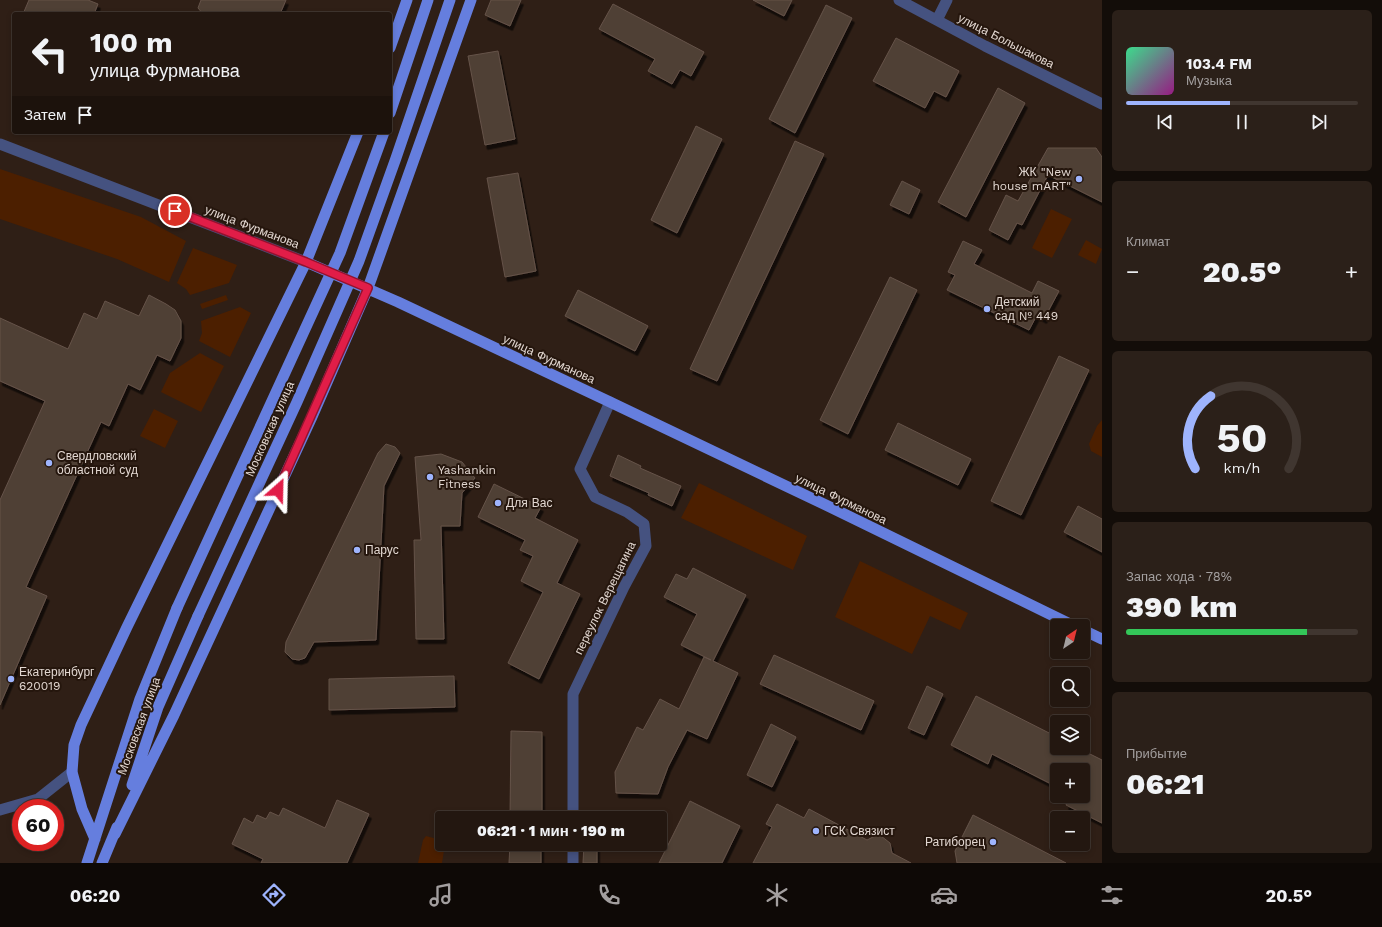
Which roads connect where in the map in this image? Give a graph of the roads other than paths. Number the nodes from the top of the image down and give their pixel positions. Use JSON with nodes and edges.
{"nodes":[{"id":1,"x":400,"y":0,"type":"edge"},
{"id":2,"x":407,"y":0,"type":"edge"},
{"id":3,"x":428,"y":0,"type":"edge"},
{"id":4,"x":450,"y":0,"type":"edge"},
{"id":5,"x":471,"y":0,"type":"edge"},
{"id":6,"x":899,"y":0,"type":"edge"},
{"id":7,"x":946,"y":0,"type":"edge"},
{"id":8,"x":402,"y":13,"type":"junction"},
{"id":9,"x":937,"y":20,"type":"junction"},
{"id":10,"x":392,"y":42,"type":"edge"},
{"id":11,"x":1102,"y":104,"type":"edge"},
{"id":12,"x":392,"y":107,"type":"edge"},
{"id":13,"x":357,"y":134,"type":"edge"},
{"id":14,"x":383,"y":134,"type":"edge"},
{"id":15,"x":0,"y":144,"type":"edge"},
{"id":16,"x":306,"y":262,"type":"junction"},
{"id":17,"x":368,"y":288,"type":"junction"},
{"id":18,"x":610,"y":402,"type":"junction"},
{"id":19,"x":1060,"y":619,"type":"edge"},
{"id":20,"x":1090,"y":633,"type":"edge"},
{"id":21,"x":1102,"y":639,"type":"edge"},
{"id":22,"x":72,"y":772,"type":"junction"},
{"id":23,"x":0,"y":810,"type":"edge"},
{"id":24,"x":573,"y":811,"type":"edge"},
{"id":25,"x":115,"y":834,"type":"junction"},
{"id":26,"x":96,"y":839,"type":"junction"},
{"id":27,"x":573,"y":851,"type":"edge"},
{"id":28,"x":87,"y":863,"type":"edge"},
{"id":29,"x":102,"y":863,"type":"edge"},
{"id":30,"x":573,"y":863,"type":"edge"}],
"edges":[{"from":1,"to":8,"type":"street"},
{"from":2,"to":8,"type":"main road"},
{"from":3,"to":12,"type":"main road"},
{"from":4,"to":25,"type":"main road","name":"Московская улица","bridge":true},
{"from":5,"to":17,"type":"main road"},
{"from":6,"to":9,"type":"street","name":"улица Большакова"},
{"from":7,"to":9,"type":"street"},
{"from":8,"to":10,"type":"main road"},
{"from":9,"to":11,"type":"street","name":"улица Большакова"},
{"from":13,"to":16,"type":"main road"},
{"from":14,"to":26,"type":"main road","name":"Московская улица","bridge":true},
{"from":15,"to":16,"type":"street","name":"улица Фурманова"},
{"from":16,"to":17,"type":"main road","name":"улица Фурманова"},
{"from":16,"to":22,"type":"main road"},
{"from":17,"to":18,"type":"main road","name":"улица Фурманова"},
{"from":17,"to":25,"type":"main road"},
{"from":18,"to":19,"type":"main road","name":"улица Фурманова"},
{"from":18,"to":24,"type":"street","name":"переулок Верещагина"},
{"from":20,"to":21,"type":"main road"},
{"from":22,"to":23,"type":"street"},
{"from":22,"to":26,"type":"main road"},
{"from":25,"to":29,"type":"main road","name":"Московская улица"},
{"from":26,"to":28,"type":"main road","name":"Московская улица"},
{"from":27,"to":30,"type":"street"}]}
